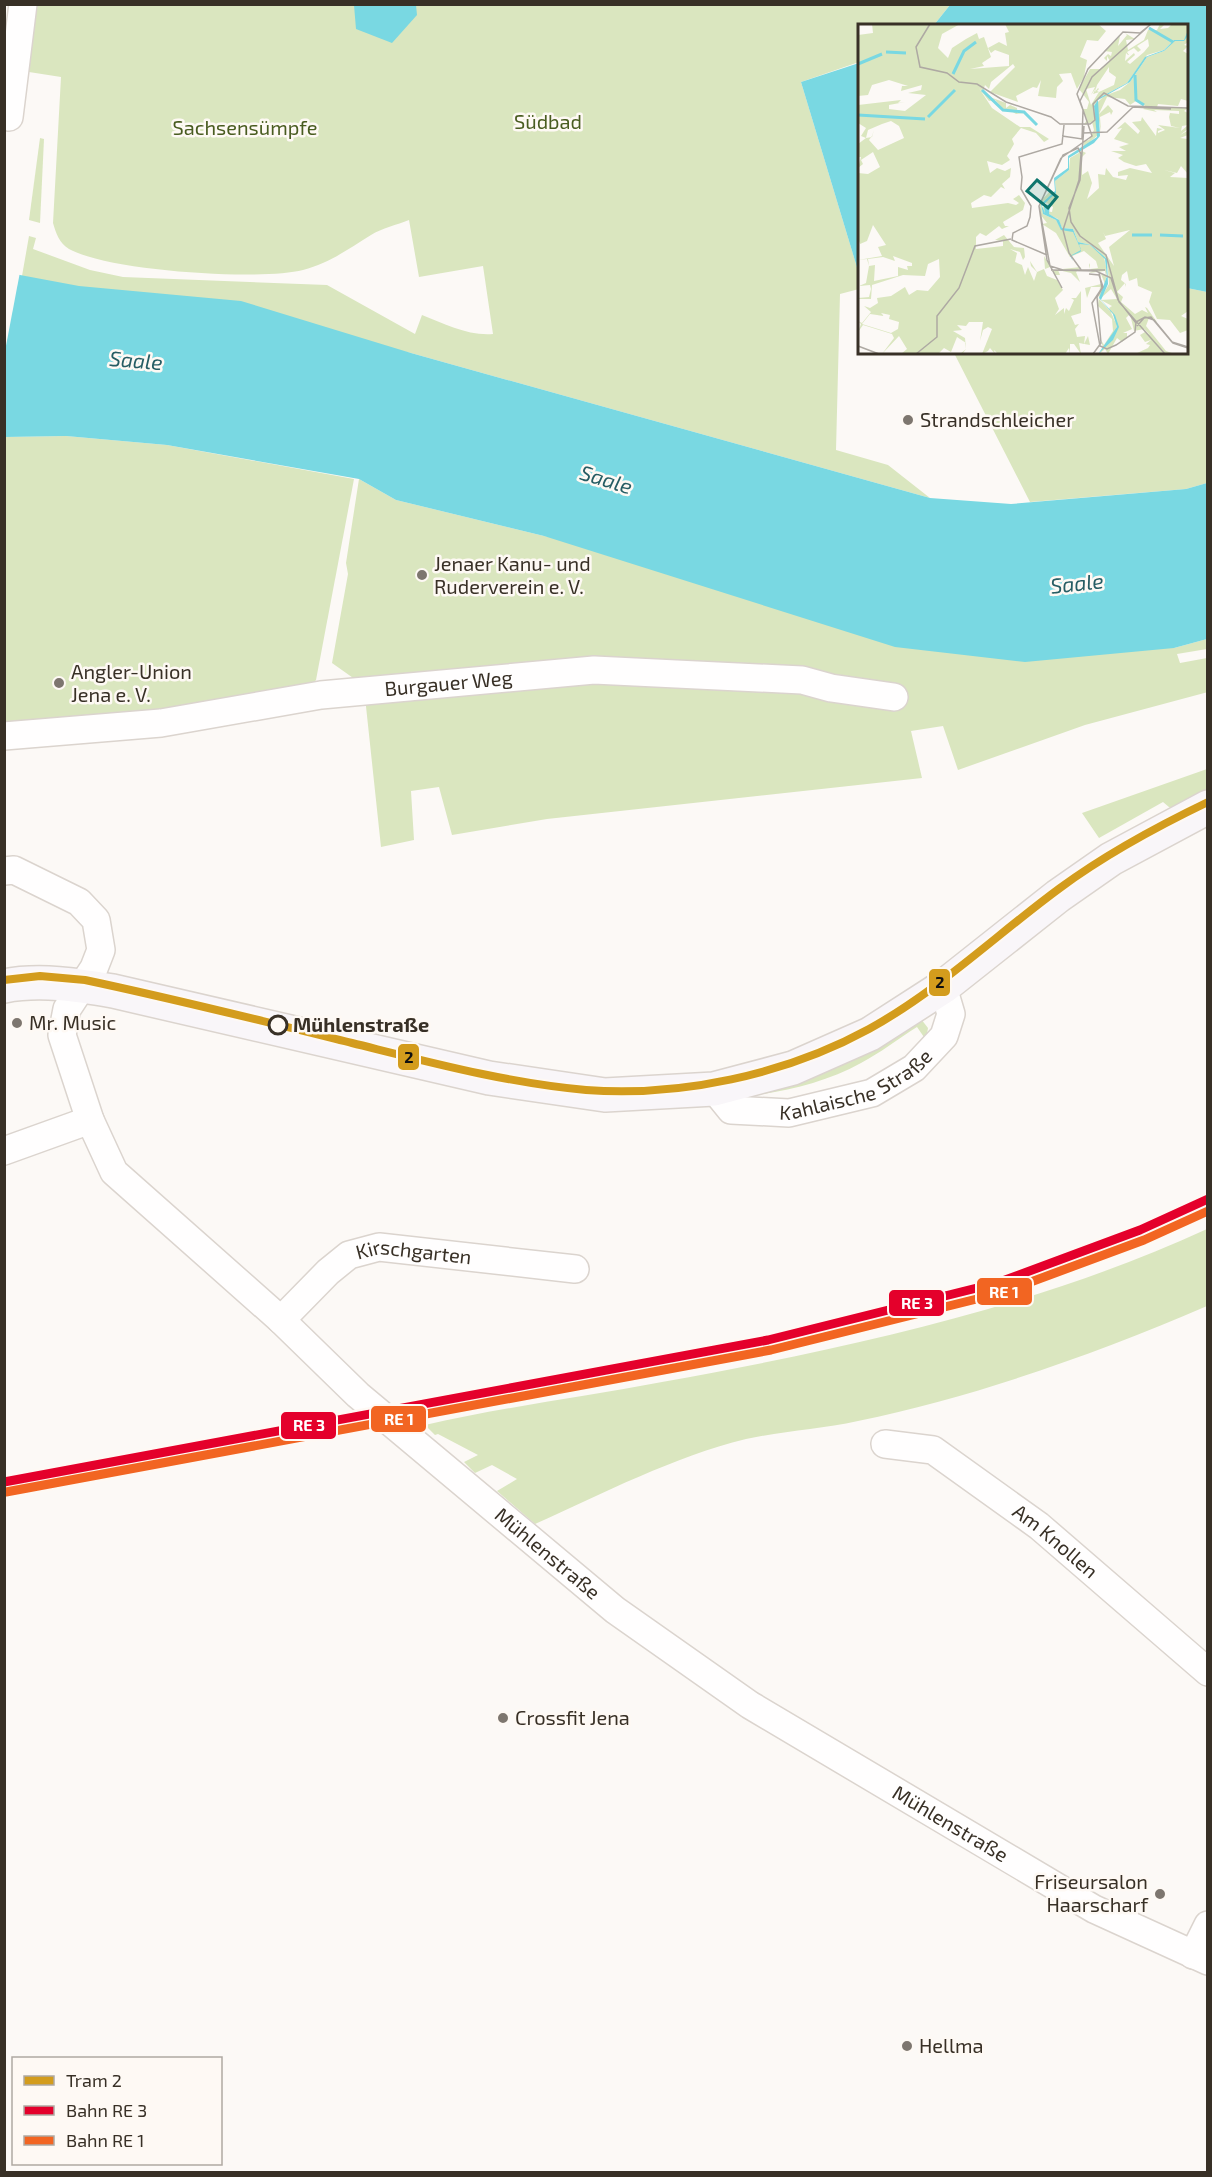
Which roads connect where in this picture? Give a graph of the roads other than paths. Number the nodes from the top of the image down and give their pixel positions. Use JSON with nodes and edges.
{"nodes":[{"id":1,"x":23,"y":4,"type":"edge"},
{"id":2,"x":9,"y":117,"type":"dead end"},
{"id":3,"x":894,"y":697,"type":"dead end"},
{"id":4,"x":4,"y":736,"type":"edge"},
{"id":5,"x":1208,"y":807,"type":"edge"},
{"id":6,"x":4,"y":871,"type":"edge"},
{"id":7,"x":82,"y":985,"type":"junction"},
{"id":8,"x":4,"y":986,"type":"edge"},
{"id":9,"x":943,"y":987,"type":"junction"},
{"id":10,"x":714,"y":1089,"type":"junction"},
{"id":11,"x":90,"y":1120,"type":"junction"},
{"id":12,"x":4,"y":1151,"type":"edge"},
{"id":13,"x":575,"y":1269,"type":"dead end"},
{"id":14,"x":281,"y":1320,"type":"junction"},
{"id":15,"x":885,"y":1444,"type":"dead end"},
{"id":16,"x":1208,"y":1672,"type":"edge"},
{"id":17,"x":1208,"y":1925,"type":"edge"},
{"id":18,"x":1200,"y":1958,"type":"edge"}],
"edges":[{"from":1,"to":2,"type":"street"},
{"from":3,"to":4,"type":"street","name":"Burgauer Weg"},
{"from":5,"to":9,"type":"main road","name":"Kahlaische Straße"},
{"from":6,"to":7,"type":"street"},
{"from":7,"to":8,"type":"main road","name":"Kahlaische Straße"},
{"from":7,"to":10,"type":"main road","name":"Kahlaische Straße"},
{"from":7,"to":11,"type":"street","name":"Mühlenstraße"},
{"from":9,"to":10,"type":"main road","name":"Kahlaische Straße"},
{"from":9,"to":10,"type":"street","name":"Kahlaische Straße"},
{"from":11,"to":12,"type":"street"},
{"from":11,"to":14,"type":"street","name":"Mühlenstraße"},
{"from":13,"to":14,"type":"street","name":"Kirschgarten"},
{"from":14,"to":18,"type":"street","name":"Mühlenstraße"},
{"from":15,"to":16,"type":"street","name":"Am Knollen"},
{"from":17,"to":18,"type":"street"}]}
